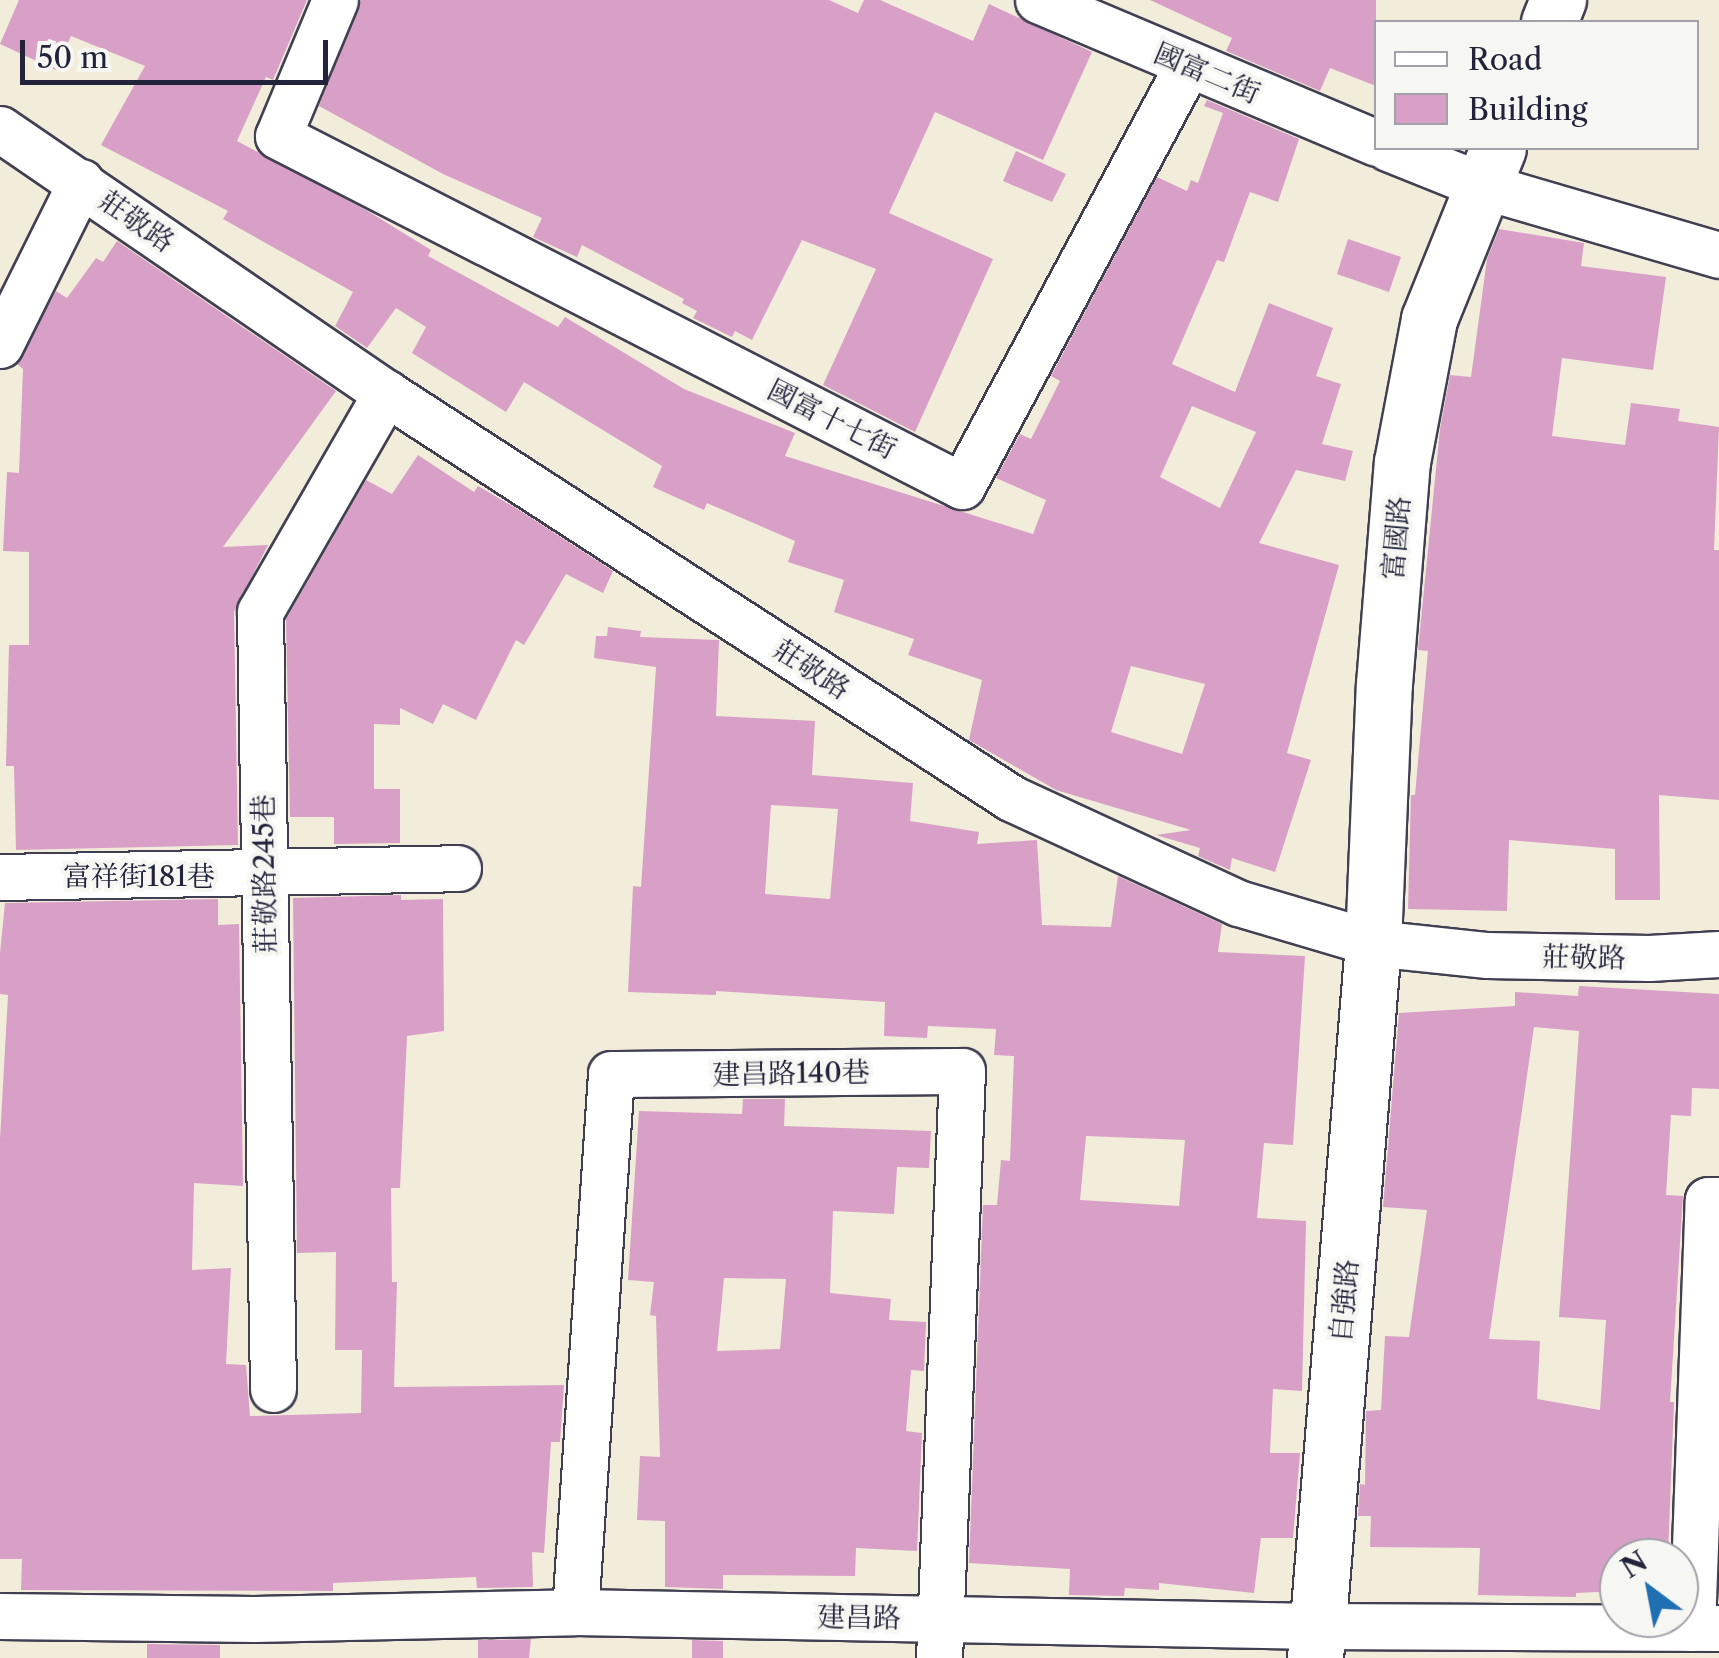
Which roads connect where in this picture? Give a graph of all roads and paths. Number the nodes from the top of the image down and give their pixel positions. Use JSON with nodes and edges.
{"nodes":[{"id":1,"x":336,"y":0,"type":"edge"},
{"id":2,"x":1038,"y":0,"type":"edge"},
{"id":3,"x":1187,"y":66,"type":"junction"},
{"id":4,"x":0,"y":128,"type":"edge"},
{"id":5,"x":1374,"y":142,"type":"edge"},
{"id":6,"x":1399,"y":150,"type":"edge"},
{"id":7,"x":1490,"y":167,"type":"edge"},
{"id":8,"x":81,"y":182,"type":"junction"},
{"id":9,"x":1719,"y":255,"type":"edge"},
{"id":10,"x":0,"y":344,"type":"edge"},
{"id":11,"x":386,"y":393,"type":"junction"},
{"id":12,"x":458,"y":868,"type":"dead end"},
{"id":13,"x":264,"y":874,"type":"junction"},
{"id":14,"x":0,"y":877,"type":"edge"},
{"id":15,"x":1373,"y":943,"type":"junction"},
{"id":16,"x":1719,"y":954,"type":"edge"},
{"id":17,"x":1714,"y":1200,"type":"edge"},
{"id":18,"x":273,"y":1389,"type":"dead end"},
{"id":19,"x":575,"y":1612,"type":"junction"},
{"id":20,"x":0,"y":1616,"type":"edge"},
{"id":21,"x":1705,"y":1628,"type":"edge"},
{"id":22,"x":253,"y":1639,"type":"edge"},
{"id":23,"x":942,"y":1639,"type":"edge"},
{"id":24,"x":1316,"y":1642,"type":"edge"}],
"edges":[{"from":1,"to":3,"type":"street","name":"國富十七街"},
{"from":2,"to":3,"type":"street","name":"國富二街"},
{"from":3,"to":5,"type":"street","name":"國富二街"},
{"from":4,"to":8,"type":"street","name":"莊敬路"},
{"from":6,"to":7,"type":"street"},
{"from":7,"to":9,"type":"street"},
{"from":7,"to":15,"type":"street","name":"富國路"},
{"from":8,"to":10,"type":"street"},
{"from":8,"to":11,"type":"street","name":"莊敬路"},
{"from":11,"to":13,"type":"street","name":"莊敬路245巷"},
{"from":11,"to":15,"type":"street","name":"莊敬路"},
{"from":12,"to":13,"type":"street","name":"富祥街181巷"},
{"from":13,"to":14,"type":"street","name":"富祥街181巷"},
{"from":13,"to":18,"type":"street","name":"莊敬路245巷"},
{"from":15,"to":16,"type":"street","name":"莊敬路"},
{"from":15,"to":24,"type":"street","name":"自強路"},
{"from":17,"to":21,"type":"street"},
{"from":19,"to":22,"type":"street","name":"建昌路"},
{"from":19,"to":23,"type":"street","name":"建昌路"},
{"from":19,"to":23,"type":"street","name":"建昌路140巷"},
{"from":20,"to":22,"type":"street","name":"建昌路"},
{"from":21,"to":24,"type":"street","name":"建昌路"},
{"from":23,"to":24,"type":"street","name":"建昌路"}]}
